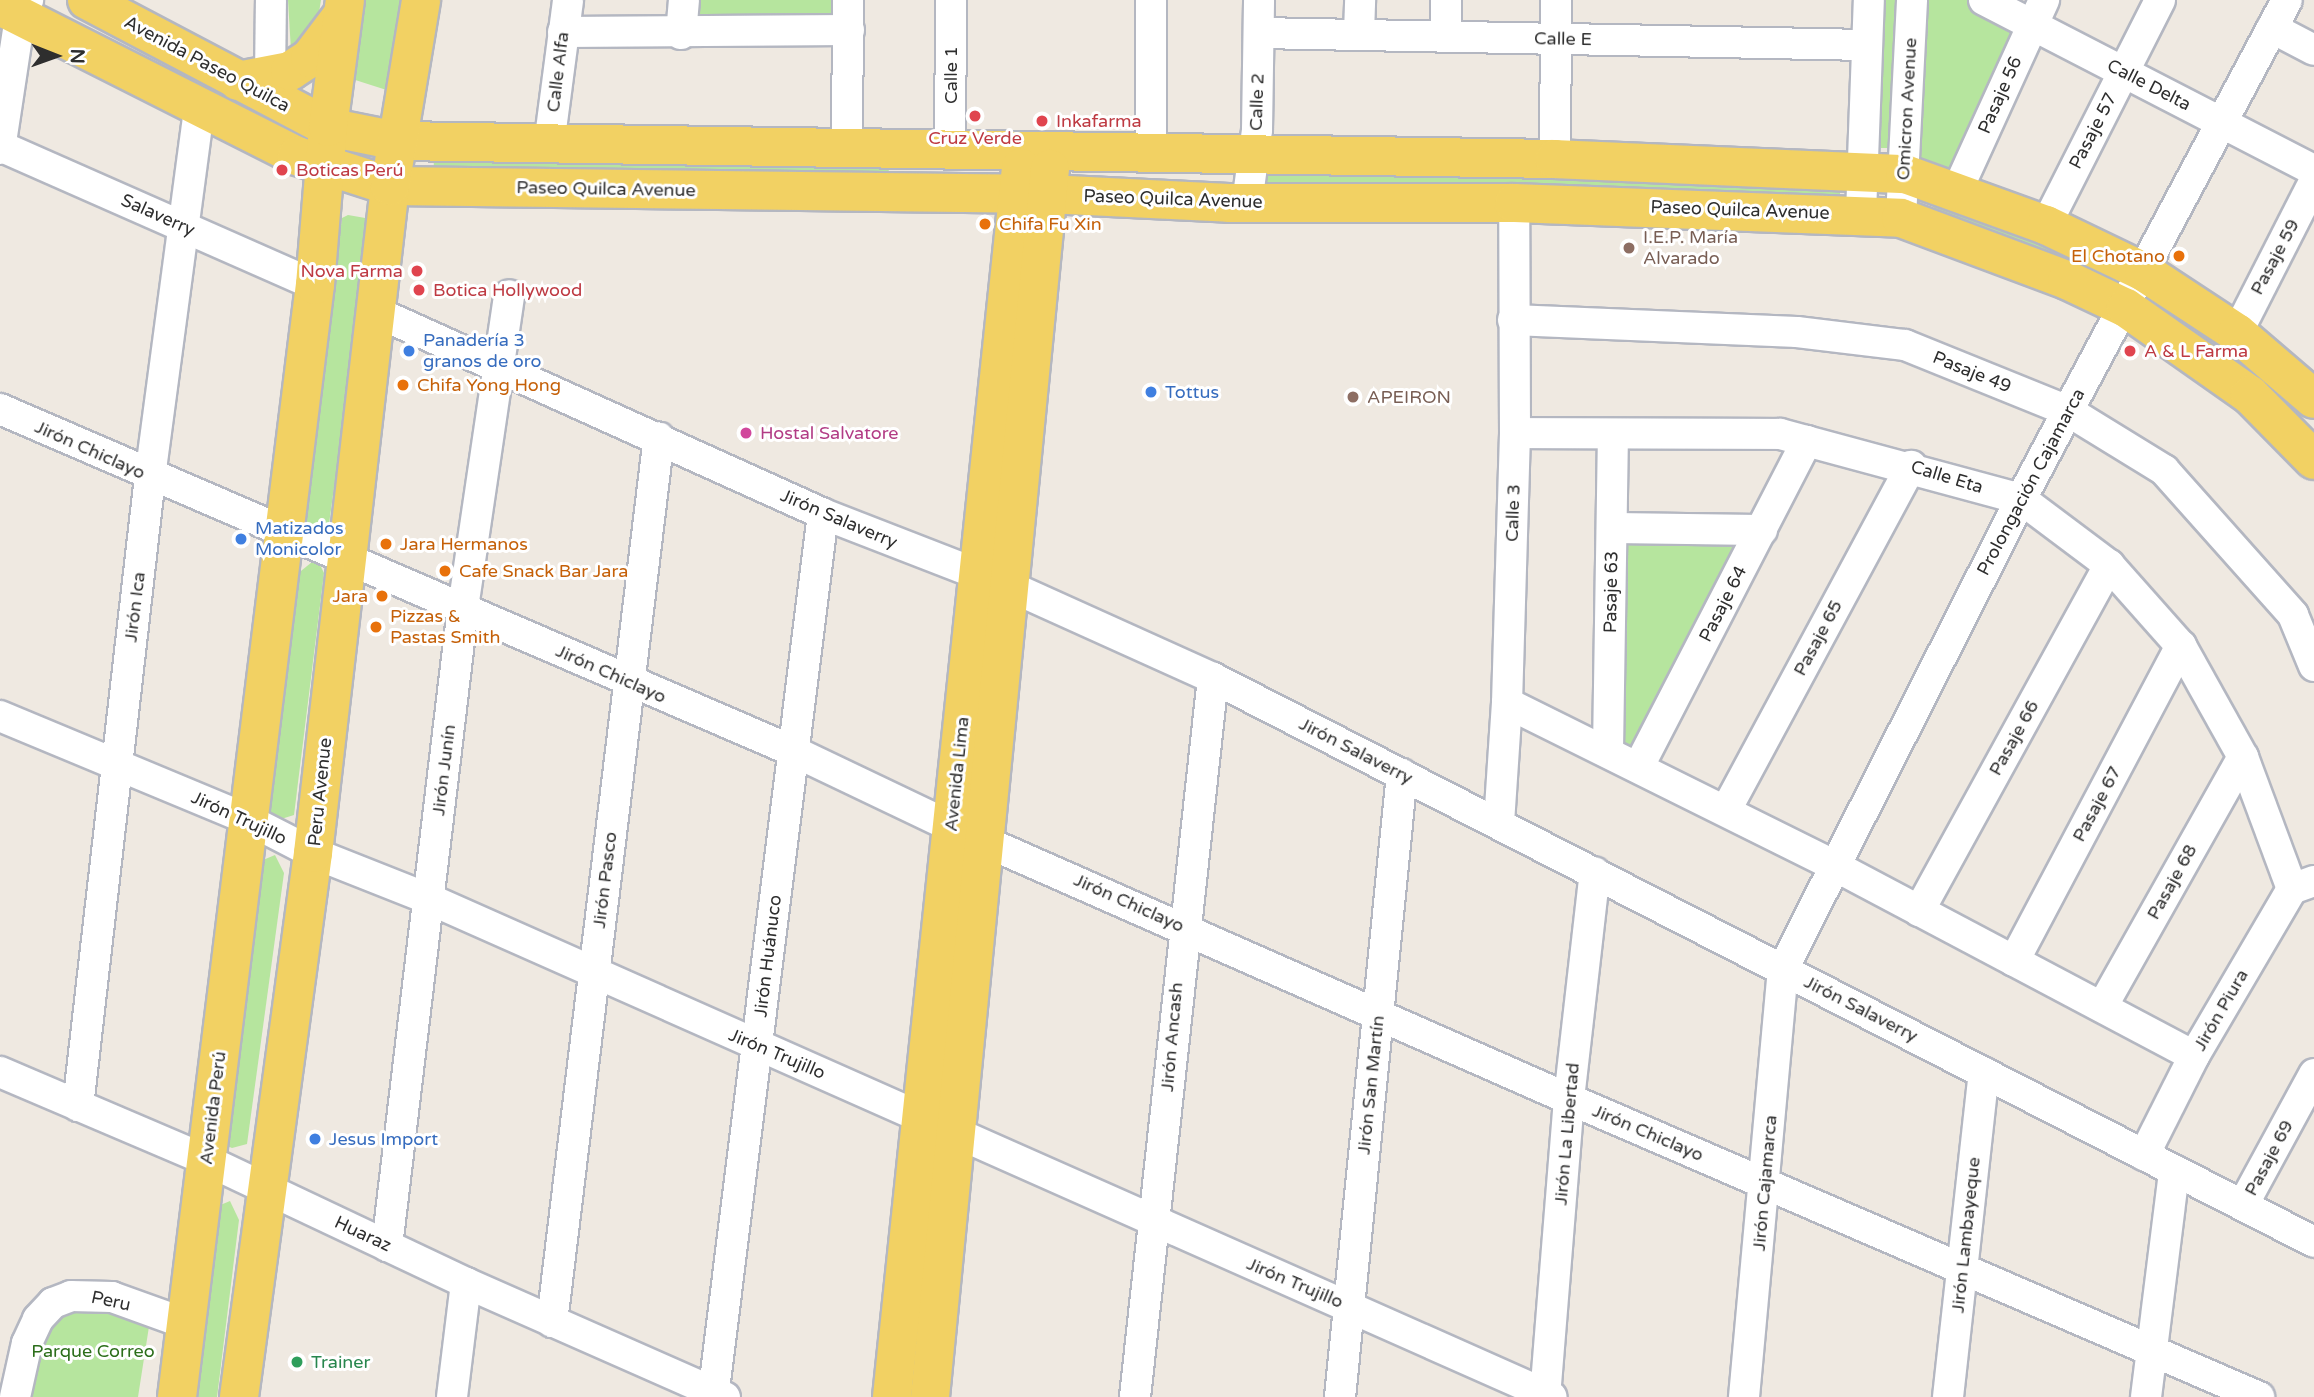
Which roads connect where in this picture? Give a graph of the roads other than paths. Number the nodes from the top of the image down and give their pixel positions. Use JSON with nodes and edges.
{"nodes":[{"id":1,"x":271,"y":0,"type":"edge"},
{"id":2,"x":421,"y":0,"type":"edge"},
{"id":3,"x":568,"y":0,"type":"edge"},
{"id":4,"x":684,"y":0,"type":"edge"},
{"id":5,"x":848,"y":0,"type":"edge"},
{"id":6,"x":951,"y":0,"type":"edge"},
{"id":7,"x":1152,"y":0,"type":"edge"},
{"id":8,"x":1259,"y":0,"type":"edge"},
{"id":9,"x":1360,"y":0,"type":"edge"},
{"id":10,"x":1446,"y":0,"type":"edge"},
{"id":11,"x":1556,"y":0,"type":"edge"},
{"id":12,"x":1869,"y":0,"type":"edge"},
{"id":13,"x":1912,"y":0,"type":"edge"},
{"id":14,"x":1984,"y":0,"type":"edge"},
{"id":15,"x":2160,"y":0,"type":"edge"},
{"id":16,"x":2287,"y":0,"type":"edge"},
{"id":17,"x":105,"y":5,"type":"edge"},
{"id":18,"x":16,"y":7,"type":"edge"},
{"id":19,"x":344,"y":8,"type":"edge"},
{"id":20,"x":2038,"y":12,"type":"edge"},
{"id":21,"x":2272,"y":28,"type":"junction"},
{"id":22,"x":849,"y":30,"type":"junction"},
{"id":23,"x":563,"y":32,"type":"junction"},
{"id":24,"x":1259,"y":33,"type":"junction"},
{"id":25,"x":1359,"y":33,"type":"junction"},
{"id":26,"x":681,"y":34,"type":"junction"},
{"id":27,"x":1446,"y":35,"type":"junction"},
{"id":28,"x":1555,"y":39,"type":"junction"},
{"id":29,"x":1867,"y":45,"type":"junction"},
{"id":30,"x":2314,"y":50,"type":"edge"},
{"id":31,"x":2123,"y":71,"type":"junction"},
{"id":32,"x":254,"y":79,"type":"junction"},
{"id":33,"x":199,"y":108,"type":"junction"},
{"id":34,"x":2223,"y":123,"type":"junction"},
{"id":35,"x":328,"y":127,"type":"junction"},
{"id":36,"x":397,"y":141,"type":"junction"},
{"id":37,"x":549,"y":145,"type":"junction"},
{"id":38,"x":0,"y":147,"type":"edge"},
{"id":39,"x":847,"y":149,"type":"junction"},
{"id":40,"x":950,"y":149,"type":"junction"},
{"id":41,"x":1037,"y":152,"type":"junction"},
{"id":42,"x":1152,"y":153,"type":"junction"},
{"id":43,"x":1253,"y":155,"type":"junction"},
{"id":44,"x":1555,"y":159,"type":"junction"},
{"id":45,"x":324,"y":167,"type":"junction"},
{"id":46,"x":1863,"y":170,"type":"junction"},
{"id":47,"x":2314,"y":170,"type":"edge"},
{"id":48,"x":1905,"y":174,"type":"junction"},
{"id":49,"x":2314,"y":182,"type":"edge"},
{"id":50,"x":390,"y":186,"type":"junction"},
{"id":51,"x":1957,"y":191,"type":"junction"},
{"id":52,"x":1033,"y":194,"type":"junction"},
{"id":53,"x":1247,"y":203,"type":"junction"},
{"id":54,"x":1514,"y":203,"type":"junction"},
{"id":55,"x":1861,"y":214,"type":"junction"},
{"id":56,"x":1901,"y":218,"type":"junction"},
{"id":57,"x":2046,"y":225,"type":"junction"},
{"id":58,"x":185,"y":226,"type":"junction"},
{"id":59,"x":2144,"y":272,"type":"junction"},
{"id":60,"x":315,"y":285,"type":"junction"},
{"id":61,"x":509,"y":295,"type":"dead end"},
{"id":62,"x":2126,"y":307,"type":"junction"},
{"id":63,"x":374,"y":311,"type":"junction"},
{"id":64,"x":1513,"y":320,"type":"junction"},
{"id":65,"x":2237,"y":333,"type":"junction"},
{"id":66,"x":501,"y":365,"type":"junction"},
{"id":67,"x":2314,"y":399,"type":"edge"},
{"id":68,"x":0,"y":409,"type":"edge"},
{"id":69,"x":2068,"y":411,"type":"junction"},
{"id":70,"x":1515,"y":433,"type":"junction"},
{"id":71,"x":1613,"y":434,"type":"junction"},
{"id":72,"x":659,"y":438,"type":"junction"},
{"id":73,"x":1807,"y":441,"type":"junction"},
{"id":74,"x":2314,"y":460,"type":"edge"},
{"id":75,"x":1911,"y":466,"type":"junction"},
{"id":76,"x":149,"y":477,"type":"junction"},
{"id":77,"x":2021,"y":499,"type":"junction"},
{"id":78,"x":822,"y":514,"type":"junction"},
{"id":79,"x":1612,"y":528,"type":"junction"},
{"id":80,"x":1762,"y":530,"type":"junction"},
{"id":81,"x":282,"y":532,"type":"junction"},
{"id":82,"x":346,"y":557,"type":"junction"},
{"id":83,"x":2109,"y":565,"type":"junction"},
{"id":84,"x":994,"y":581,"type":"junction"},
{"id":85,"x":463,"y":608,"type":"junction"},
{"id":86,"x":2181,"y":646,"type":"junction"},
{"id":87,"x":2314,"y":666,"type":"edge"},
{"id":88,"x":1213,"y":678,"type":"junction"},
{"id":89,"x":627,"y":682,"type":"junction"},
{"id":90,"x":1507,"y":703,"type":"junction"},
{"id":91,"x":0,"y":716,"type":"edge"},
{"id":92,"x":1608,"y":750,"type":"junction"},
{"id":93,"x":793,"y":751,"type":"junction"},
{"id":94,"x":2243,"y":757,"type":"junction"},
{"id":95,"x":117,"y":763,"type":"junction"},
{"id":96,"x":1639,"y":766,"type":"junction"},
{"id":97,"x":1402,"y":774,"type":"junction"},
{"id":98,"x":1726,"y":810,"type":"junction"},
{"id":99,"x":247,"y":819,"type":"junction"},
{"id":100,"x":1499,"y":822,"type":"junction"},
{"id":101,"x":968,"y":833,"type":"junction"},
{"id":102,"x":313,"y":853,"type":"junction"},
{"id":103,"x":1835,"y":866,"type":"junction"},
{"id":104,"x":1595,"y":872,"type":"junction"},
{"id":105,"x":2303,"y":885,"type":"edge"},
{"id":106,"x":429,"y":899,"type":"junction"},
{"id":107,"x":1919,"y":911,"type":"junction"},
{"id":108,"x":1183,"y":926,"type":"junction"},
{"id":109,"x":2014,"y":961,"type":"junction"},
{"id":110,"x":1783,"y":969,"type":"junction"},
{"id":111,"x":594,"y":975,"type":"junction"},
{"id":112,"x":2102,"y":1007,"type":"junction"},
{"id":113,"x":1378,"y":1013,"type":"junction"},
{"id":114,"x":757,"y":1045,"type":"junction"},
{"id":115,"x":2193,"y":1056,"type":"junction"},
{"id":116,"x":0,"y":1072,"type":"edge"},
{"id":117,"x":1984,"y":1073,"type":"junction"},
{"id":118,"x":2314,"y":1074,"type":"edge"},
{"id":119,"x":1569,"y":1099,"type":"junction"},
{"id":120,"x":78,"y":1107,"type":"junction"},
{"id":121,"x":921,"y":1116,"type":"junction"},
{"id":122,"x":957,"y":1131,"type":"junction"},
{"id":123,"x":2144,"y":1156,"type":"junction"},
{"id":124,"x":206,"y":1160,"type":"junction"},
{"id":125,"x":2174,"y":1171,"type":"junction"},
{"id":126,"x":1766,"y":1182,"type":"junction"},
{"id":127,"x":266,"y":1189,"type":"junction"},
{"id":128,"x":2243,"y":1205,"type":"junction"},
{"id":129,"x":1155,"y":1224,"type":"junction"},
{"id":130,"x":2314,"y":1242,"type":"edge"},
{"id":131,"x":387,"y":1246,"type":"junction"},
{"id":132,"x":1962,"y":1268,"type":"junction"},
{"id":133,"x":466,"y":1283,"type":"junction"},
{"id":134,"x":1349,"y":1306,"type":"junction"},
{"id":135,"x":552,"y":1322,"type":"junction"},
{"id":136,"x":187,"y":1324,"type":"junction"},
{"id":137,"x":2151,"y":1348,"type":"junction"},
{"id":138,"x":717,"y":1395,"type":"edge"},
{"id":139,"x":1547,"y":1396,"type":"edge"},
{"id":140,"x":15,"y":1397,"type":"edge"},
{"id":141,"x":177,"y":1397,"type":"edge"},
{"id":142,"x":239,"y":1397,"type":"edge"},
{"id":143,"x":452,"y":1397,"type":"edge"},
{"id":144,"x":892,"y":1397,"type":"edge"},
{"id":145,"x":930,"y":1397,"type":"edge"},
{"id":146,"x":1135,"y":1397,"type":"edge"},
{"id":147,"x":1340,"y":1397,"type":"edge"},
{"id":148,"x":1744,"y":1397,"type":"edge"},
{"id":149,"x":1948,"y":1397,"type":"edge"},
{"id":150,"x":2146,"y":1397,"type":"edge"},
{"id":151,"x":2259,"y":1397,"type":"edge"}],
"edges":[{"from":1,"to":32,"type":"street"},
{"from":2,"to":36,"type":"main road"},
{"from":3,"to":23,"type":"street","name":"Calle Alfa"},
{"from":4,"to":26,"type":"street"},
{"from":5,"to":22,"type":"street"},
{"from":6,"to":40,"type":"street","name":"Calle 1"},
{"from":7,"to":42,"type":"street"},
{"from":8,"to":24,"type":"street","name":"Calle 2"},
{"from":9,"to":25,"type":"street"},
{"from":10,"to":27,"type":"street"},
{"from":11,"to":28,"type":"street"},
{"from":12,"to":29,"type":"street"},
{"from":13,"to":48,"type":"street","name":"Omicron Avenue"},
{"from":14,"to":20,"type":"street","name":"Calle Delta"},
{"from":15,"to":31,"type":"street","name":"Pasaje 57"},
{"from":16,"to":21,"type":"street","name":"Prolongación Cajamarca"},
{"from":17,"to":32,"type":"main road","name":"Avenida Paseo Quilca"},
{"from":18,"to":33,"type":"main road","name":"Paseo Quilca Avenue"},
{"from":18,"to":38,"type":"street"},
{"from":19,"to":32,"type":"main road"},
{"from":19,"to":35,"type":"main road"},
{"from":20,"to":31,"type":"street","name":"Calle Delta"},
{"from":20,"to":51,"type":"street","name":"Pasaje 56"},
{"from":21,"to":30,"type":"street"},
{"from":21,"to":34,"type":"street","name":"Prolongación Cajamarca"},
{"from":22,"to":26,"type":"street"},
{"from":22,"to":39,"type":"street"},
{"from":23,"to":26,"type":"street"},
{"from":23,"to":37,"type":"street","name":"Calle Alfa"},
{"from":24,"to":25,"type":"street","name":"Calle E"},
{"from":24,"to":43,"type":"street","name":"Calle 2"},
{"from":25,"to":27,"type":"street","name":"Calle E"},
{"from":27,"to":28,"type":"street","name":"Calle E"},
{"from":28,"to":29,"type":"street","name":"Calle E"},
{"from":28,"to":44,"type":"street"},
{"from":29,"to":46,"type":"street"},
{"from":31,"to":34,"type":"street","name":"Calle Delta"},
{"from":31,"to":57,"type":"street","name":"Pasaje 57"},
{"from":32,"to":35,"type":"main road","name":"Avenida Paseo Quilca"},
{"from":33,"to":45,"type":"main road","name":"Paseo Quilca Avenue"},
{"from":33,"to":58,"type":"street","name":"Jirón Ica"},
{"from":34,"to":47,"type":"street","name":"Calle Delta"},
{"from":34,"to":59,"type":"street","name":"Prolongación Cajamarca"},
{"from":35,"to":36,"type":"main road"},
{"from":35,"to":45,"type":"main road"},
{"from":36,"to":37,"type":"main road"},
{"from":36,"to":50,"type":"main road"},
{"from":37,"to":39,"type":"main road"},
{"from":38,"to":58,"type":"street","name":"Salaverry"},
{"from":39,"to":40,"type":"main road"},
{"from":40,"to":41,"type":"main road"},
{"from":41,"to":42,"type":"main road"},
{"from":41,"to":52,"type":"main road","name":"Avenida Lima"},
{"from":42,"to":43,"type":"main road"},
{"from":43,"to":44,"type":"main road"},
{"from":43,"to":53,"type":"street","name":"Calle 2"},
{"from":44,"to":46,"type":"main road"},
{"from":45,"to":50,"type":"main road","name":"Paseo Quilca Avenue"},
{"from":45,"to":60,"type":"main road"},
{"from":46,"to":48,"type":"main road"},
{"from":46,"to":55,"type":"street"},
{"from":48,"to":51,"type":"main road"},
{"from":48,"to":56,"type":"street","name":"Omicron Avenue"},
{"from":49,"to":65,"type":"street","name":"Pasaje 59"},
{"from":50,"to":52,"type":"main road","name":"Paseo Quilca Avenue"},
{"from":50,"to":63,"type":"main road","name":"Peru Avenue"},
{"from":51,"to":57,"type":"main road"},
{"from":52,"to":53,"type":"main road","name":"Paseo Quilca Avenue"},
{"from":52,"to":84,"type":"main road","name":"Avenida Lima"},
{"from":53,"to":54,"type":"main road","name":"Paseo Quilca Avenue"},
{"from":54,"to":55,"type":"main road","name":"Paseo Quilca Avenue"},
{"from":54,"to":64,"type":"street","name":"Calle 3"},
{"from":55,"to":56,"type":"main road","name":"Paseo Quilca Avenue"},
{"from":56,"to":62,"type":"main road","name":"Paseo Quilca Avenue"},
{"from":57,"to":59,"type":"main road"},
{"from":58,"to":60,"type":"street","name":"Salaverry"},
{"from":58,"to":76,"type":"street","name":"Jirón Ica"},
{"from":59,"to":62,"type":"street","name":"Prolongación Cajamarca"},
{"from":59,"to":65,"type":"main road"},
{"from":60,"to":81,"type":"main road"},
{"from":61,"to":66,"type":"street","name":"Jirón Junín"},
{"from":62,"to":69,"type":"street","name":"Prolongación Cajamarca"},
{"from":62,"to":74,"type":"main road","name":"Paseo Quilca Avenue"},
{"from":63,"to":66,"type":"street","name":"Jirón Salaverry"},
{"from":63,"to":82,"type":"main road","name":"Peru Avenue"},
{"from":64,"to":69,"type":"street","name":"Pasaje 49"},
{"from":64,"to":70,"type":"street","name":"Calle 3"},
{"from":65,"to":67,"type":"main road"},
{"from":66,"to":72,"type":"street","name":"Jirón Salaverry"},
{"from":66,"to":85,"type":"street","name":"Jirón Junín"},
{"from":68,"to":76,"type":"street","name":"Jirón Chiclayo"},
{"from":69,"to":77,"type":"street","name":"Prolongación Cajamarca"},
{"from":69,"to":87,"type":"street","name":"Pasaje 49"},
{"from":70,"to":71,"type":"street","name":"Calle Eta"},
{"from":70,"to":90,"type":"street","name":"Calle 3"},
{"from":71,"to":73,"type":"street","name":"Calle Eta"},
{"from":71,"to":79,"type":"street","name":"Pasaje 63"},
{"from":72,"to":78,"type":"street","name":"Jirón Salaverry"},
{"from":72,"to":89,"type":"street","name":"Jirón Pasco"},
{"from":73,"to":75,"type":"street","name":"Calle Eta"},
{"from":73,"to":80,"type":"street","name":"Pasaje 64"},
{"from":75,"to":77,"type":"street","name":"Calle Eta"},
{"from":75,"to":98,"type":"street","name":"Pasaje 65"},
{"from":76,"to":81,"type":"street","name":"Jirón Chiclayo"},
{"from":76,"to":95,"type":"street","name":"Jirón Ica"},
{"from":77,"to":83,"type":"street","name":"Calle Eta"},
{"from":77,"to":103,"type":"street","name":"Prolongación Cajamarca"},
{"from":78,"to":84,"type":"street","name":"Jirón Salaverry"},
{"from":78,"to":93,"type":"street","name":"Jirón Huánuco"},
{"from":79,"to":80,"type":"street"},
{"from":79,"to":92,"type":"street","name":"Pasaje 63"},
{"from":80,"to":96,"type":"street","name":"Pasaje 64"},
{"from":81,"to":82,"type":"street","name":"Jirón Chiclayo"},
{"from":81,"to":99,"type":"main road"},
{"from":82,"to":85,"type":"street","name":"Jirón Chiclayo"},
{"from":82,"to":102,"type":"main road","name":"Peru Avenue"},
{"from":83,"to":86,"type":"street","name":"Calle Eta"},
{"from":83,"to":107,"type":"street","name":"Pasaje 66"},
{"from":84,"to":88,"type":"street","name":"Jirón Salaverry"},
{"from":84,"to":101,"type":"main road","name":"Avenida Lima"},
{"from":85,"to":89,"type":"street","name":"Jirón Chiclayo"},
{"from":85,"to":106,"type":"street","name":"Jirón Junín"},
{"from":86,"to":94,"type":"street","name":"Calle Eta"},
{"from":86,"to":109,"type":"street","name":"Pasaje 67"},
{"from":88,"to":97,"type":"street","name":"Jirón Salaverry"},
{"from":88,"to":108,"type":"street","name":"Jirón Ancash"},
{"from":89,"to":93,"type":"street","name":"Jirón Chiclayo"},
{"from":89,"to":111,"type":"street","name":"Jirón Pasco"},
{"from":90,"to":92,"type":"street"},
{"from":90,"to":100,"type":"street","name":"Calle 3"},
{"from":91,"to":95,"type":"street","name":"Jirón Trujillo"},
{"from":92,"to":96,"type":"street"},
{"from":93,"to":101,"type":"street","name":"Jirón Chiclayo"},
{"from":93,"to":114,"type":"street","name":"Jirón Huánuco"},
{"from":94,"to":105,"type":"street","name":"Calle Eta"},
{"from":94,"to":112,"type":"street","name":"Pasaje 68"},
{"from":95,"to":99,"type":"street","name":"Jirón Trujillo"},
{"from":95,"to":120,"type":"street","name":"Jirón Ica"},
{"from":96,"to":98,"type":"street"},
{"from":97,"to":100,"type":"street","name":"Jirón Salaverry"},
{"from":97,"to":113,"type":"street","name":"Jirón San Martín"},
{"from":98,"to":103,"type":"street"},
{"from":99,"to":102,"type":"street","name":"Jirón Trujillo"},
{"from":99,"to":124,"type":"main road","name":"Avenida Perú"},
{"from":100,"to":104,"type":"street","name":"Jirón Salaverry"},
{"from":101,"to":108,"type":"street","name":"Jirón Chiclayo"},
{"from":101,"to":121,"type":"main road","name":"Avenida Lima"},
{"from":101,"to":122,"type":"main road","name":"Avenida Lima"},
{"from":102,"to":106,"type":"street","name":"Jirón Trujillo"},
{"from":102,"to":127,"type":"main road","name":"Peru Avenue"},
{"from":103,"to":107,"type":"street"},
{"from":103,"to":110,"type":"street","name":"Prolongación Cajamarca"},
{"from":104,"to":110,"type":"street","name":"Jirón Salaverry"},
{"from":104,"to":119,"type":"street","name":"Jirón La Libertad"},
{"from":105,"to":115,"type":"street","name":"Jirón Piura"},
{"from":106,"to":111,"type":"street","name":"Jirón Trujillo"},
{"from":106,"to":131,"type":"street","name":"Jirón Junín"},
{"from":107,"to":109,"type":"street"},
{"from":108,"to":113,"type":"street","name":"Jirón Chiclayo"},
{"from":108,"to":129,"type":"street","name":"Jirón Ancash"},
{"from":109,"to":112,"type":"street"},
{"from":110,"to":117,"type":"street","name":"Jirón Salaverry"},
{"from":110,"to":126,"type":"street","name":"Jirón Cajamarca"},
{"from":111,"to":114,"type":"street","name":"Jirón Trujillo"},
{"from":111,"to":135,"type":"street","name":"Jirón Pasco"},
{"from":112,"to":115,"type":"street"},
{"from":113,"to":119,"type":"street","name":"Jirón Chiclayo"},
{"from":113,"to":134,"type":"street","name":"Jirón San Martín"},
{"from":114,"to":121,"type":"street","name":"Jirón Trujillo"},
{"from":114,"to":138,"type":"street","name":"Jirón Huánuco"},
{"from":115,"to":123,"type":"street","name":"Jirón Piura"},
{"from":116,"to":120,"type":"street","name":"Huaraz"},
{"from":117,"to":123,"type":"street","name":"Jirón Salaverry"},
{"from":117,"to":132,"type":"street","name":"Jirón Lambayeque"},
{"from":118,"to":128,"type":"street","name":"Pasaje 69"},
{"from":119,"to":126,"type":"street","name":"Jirón Chiclayo"},
{"from":119,"to":139,"type":"street","name":"Jirón La Libertad"},
{"from":120,"to":124,"type":"street","name":"Huaraz"},
{"from":121,"to":122,"type":"street","name":"Jirón Trujillo"},
{"from":121,"to":144,"type":"main road","name":"Avenida Lima"},
{"from":122,"to":129,"type":"street","name":"Jirón Trujillo"},
{"from":122,"to":145,"type":"main road","name":"Avenida Lima"},
{"from":123,"to":125,"type":"street","name":"Jirón Salaverry"},
{"from":124,"to":127,"type":"street","name":"Huaraz"},
{"from":124,"to":136,"type":"main road","name":"Avenida Perú"},
{"from":125,"to":128,"type":"street","name":"Jirón Salaverry"},
{"from":125,"to":137,"type":"street"},
{"from":126,"to":132,"type":"street","name":"Jirón Chiclayo"},
{"from":126,"to":148,"type":"street","name":"Jirón Cajamarca"},
{"from":127,"to":131,"type":"street","name":"Huaraz"},
{"from":127,"to":142,"type":"main road","name":"Peru Avenue"},
{"from":128,"to":130,"type":"street","name":"Jirón Salaverry"},
{"from":129,"to":134,"type":"street","name":"Jirón Trujillo"},
{"from":129,"to":146,"type":"street","name":"Jirón Ancash"},
{"from":131,"to":133,"type":"street","name":"Huaraz"},
{"from":132,"to":137,"type":"street","name":"Jirón Chiclayo"},
{"from":132,"to":149,"type":"street","name":"Jirón Lambayeque"},
{"from":133,"to":135,"type":"street","name":"Huaraz"},
{"from":133,"to":143,"type":"street"},
{"from":134,"to":139,"type":"street","name":"Jirón Trujillo"},
{"from":134,"to":147,"type":"street","name":"Jirón San Martín"},
{"from":135,"to":138,"type":"street","name":"Huaraz"},
{"from":136,"to":140,"type":"street","name":"Peru"},
{"from":136,"to":141,"type":"main road","name":"Avenida Perú"},
{"from":137,"to":150,"type":"street"},
{"from":137,"to":151,"type":"street","name":"Jirón Chiclayo"}]}
